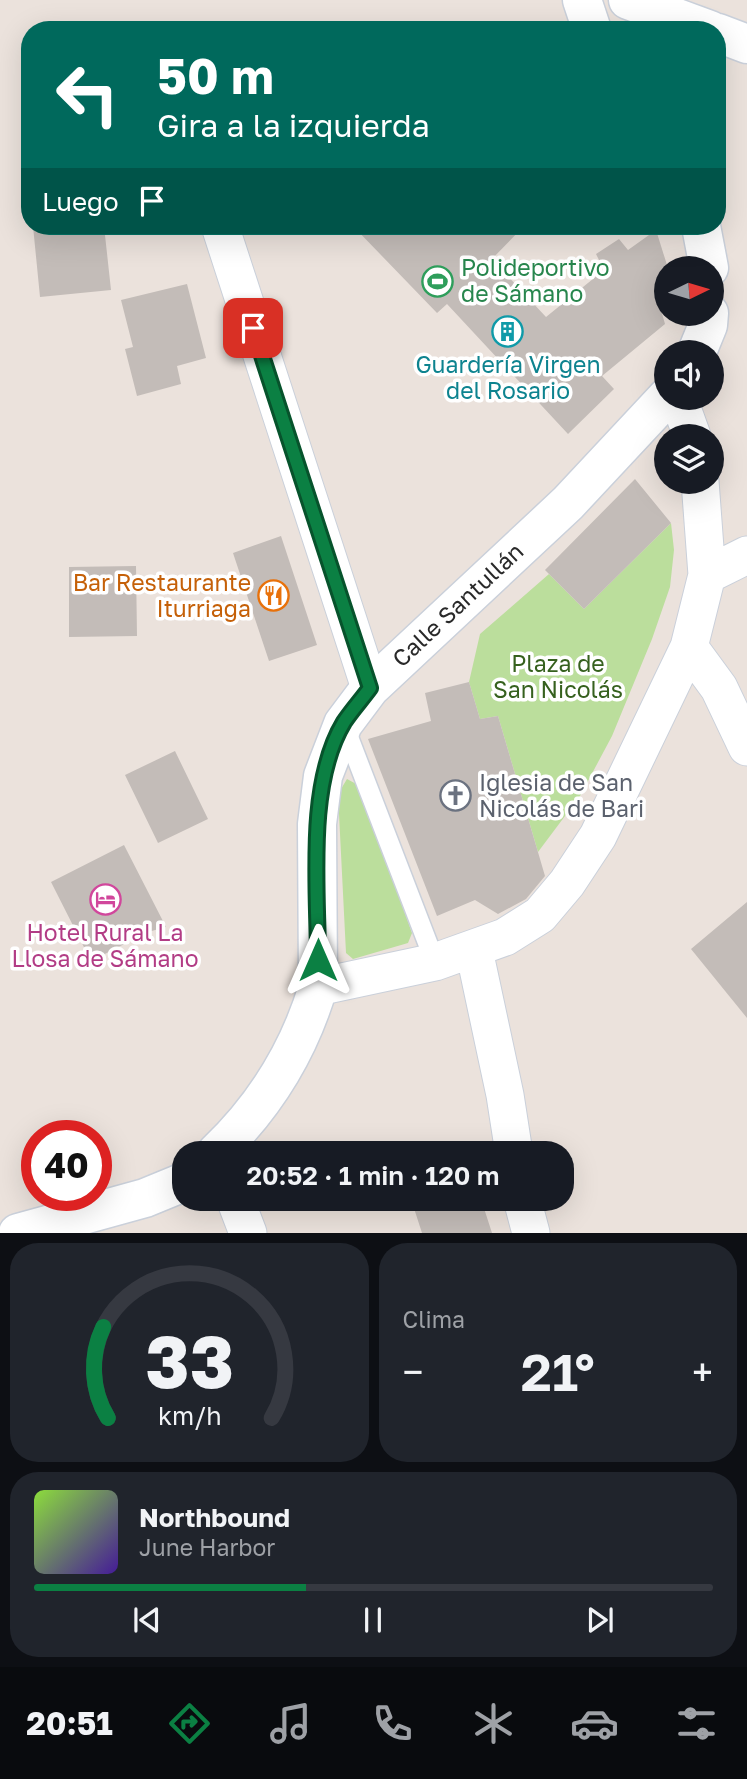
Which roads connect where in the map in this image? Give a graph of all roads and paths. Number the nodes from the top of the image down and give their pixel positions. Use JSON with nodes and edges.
{"nodes":[{"id":1,"x":582,"y":0,"type":"edge"},
{"id":2,"x":628,"y":0,"type":"edge"},
{"id":3,"x":589,"y":21,"type":"edge"},
{"id":4,"x":685,"y":21,"type":"edge"},
{"id":5,"x":726,"y":36,"type":"edge"},
{"id":6,"x":747,"y":44,"type":"edge"},
{"id":7,"x":222,"y":235,"type":"edge"},
{"id":8,"x":703,"y":235,"type":"edge"},
{"id":9,"x":707,"y":256,"type":"edge"},
{"id":10,"x":655,"y":410,"type":"edge"},
{"id":11,"x":701,"y":494,"type":"edge"},
{"id":12,"x":747,"y":555,"type":"edge"},
{"id":13,"x":707,"y":575,"type":"junction"},
{"id":14,"x":689,"y":647,"type":"junction"},
{"id":15,"x":370,"y":688,"type":"junction"},
{"id":16,"x":343,"y":724,"type":"junction"},
{"id":17,"x":747,"y":747,"type":"edge"},
{"id":18,"x":474,"y":950,"type":"junction"},
{"id":19,"x":435,"y":962,"type":"junction"},
{"id":20,"x":318,"y":987,"type":"junction"},
{"id":21,"x":226,"y":1141,"type":"edge"},
{"id":22,"x":512,"y":1141,"type":"edge"},
{"id":23,"x":172,"y":1187,"type":"edge"},
{"id":24,"x":240,"y":1211,"type":"edge"},
{"id":25,"x":525,"y":1211,"type":"edge"},
{"id":26,"x":18,"y":1233,"type":"edge"},
{"id":27,"x":248,"y":1233,"type":"edge"},
{"id":28,"x":530,"y":1233,"type":"edge"}],
"edges":[{"from":1,"to":3,"type":"street"},
{"from":2,"to":4,"type":"street"},
{"from":5,"to":6,"type":"street"},
{"from":7,"to":15,"type":"street"},
{"from":8,"to":9,"type":"street"},
{"from":10,"to":15,"type":"street","name":"Calle Santullán"},
{"from":11,"to":13,"type":"street"},
{"from":12,"to":13,"type":"street"},
{"from":13,"to":14,"type":"street"},
{"from":14,"to":17,"type":"street"},
{"from":14,"to":18,"type":"street"},
{"from":15,"to":16,"type":"street","name":"Calle Santullán"},
{"from":16,"to":19,"type":"lane"},
{"from":16,"to":20,"type":"street","name":"Calle Santullán"},
{"from":18,"to":19,"type":"street"},
{"from":18,"to":22,"type":"street"},
{"from":19,"to":20,"type":"street"},
{"from":20,"to":21,"type":"street","name":"Calle Santullán"},
{"from":23,"to":26,"type":"street"},
{"from":24,"to":27,"type":"street"},
{"from":25,"to":28,"type":"street"}]}
